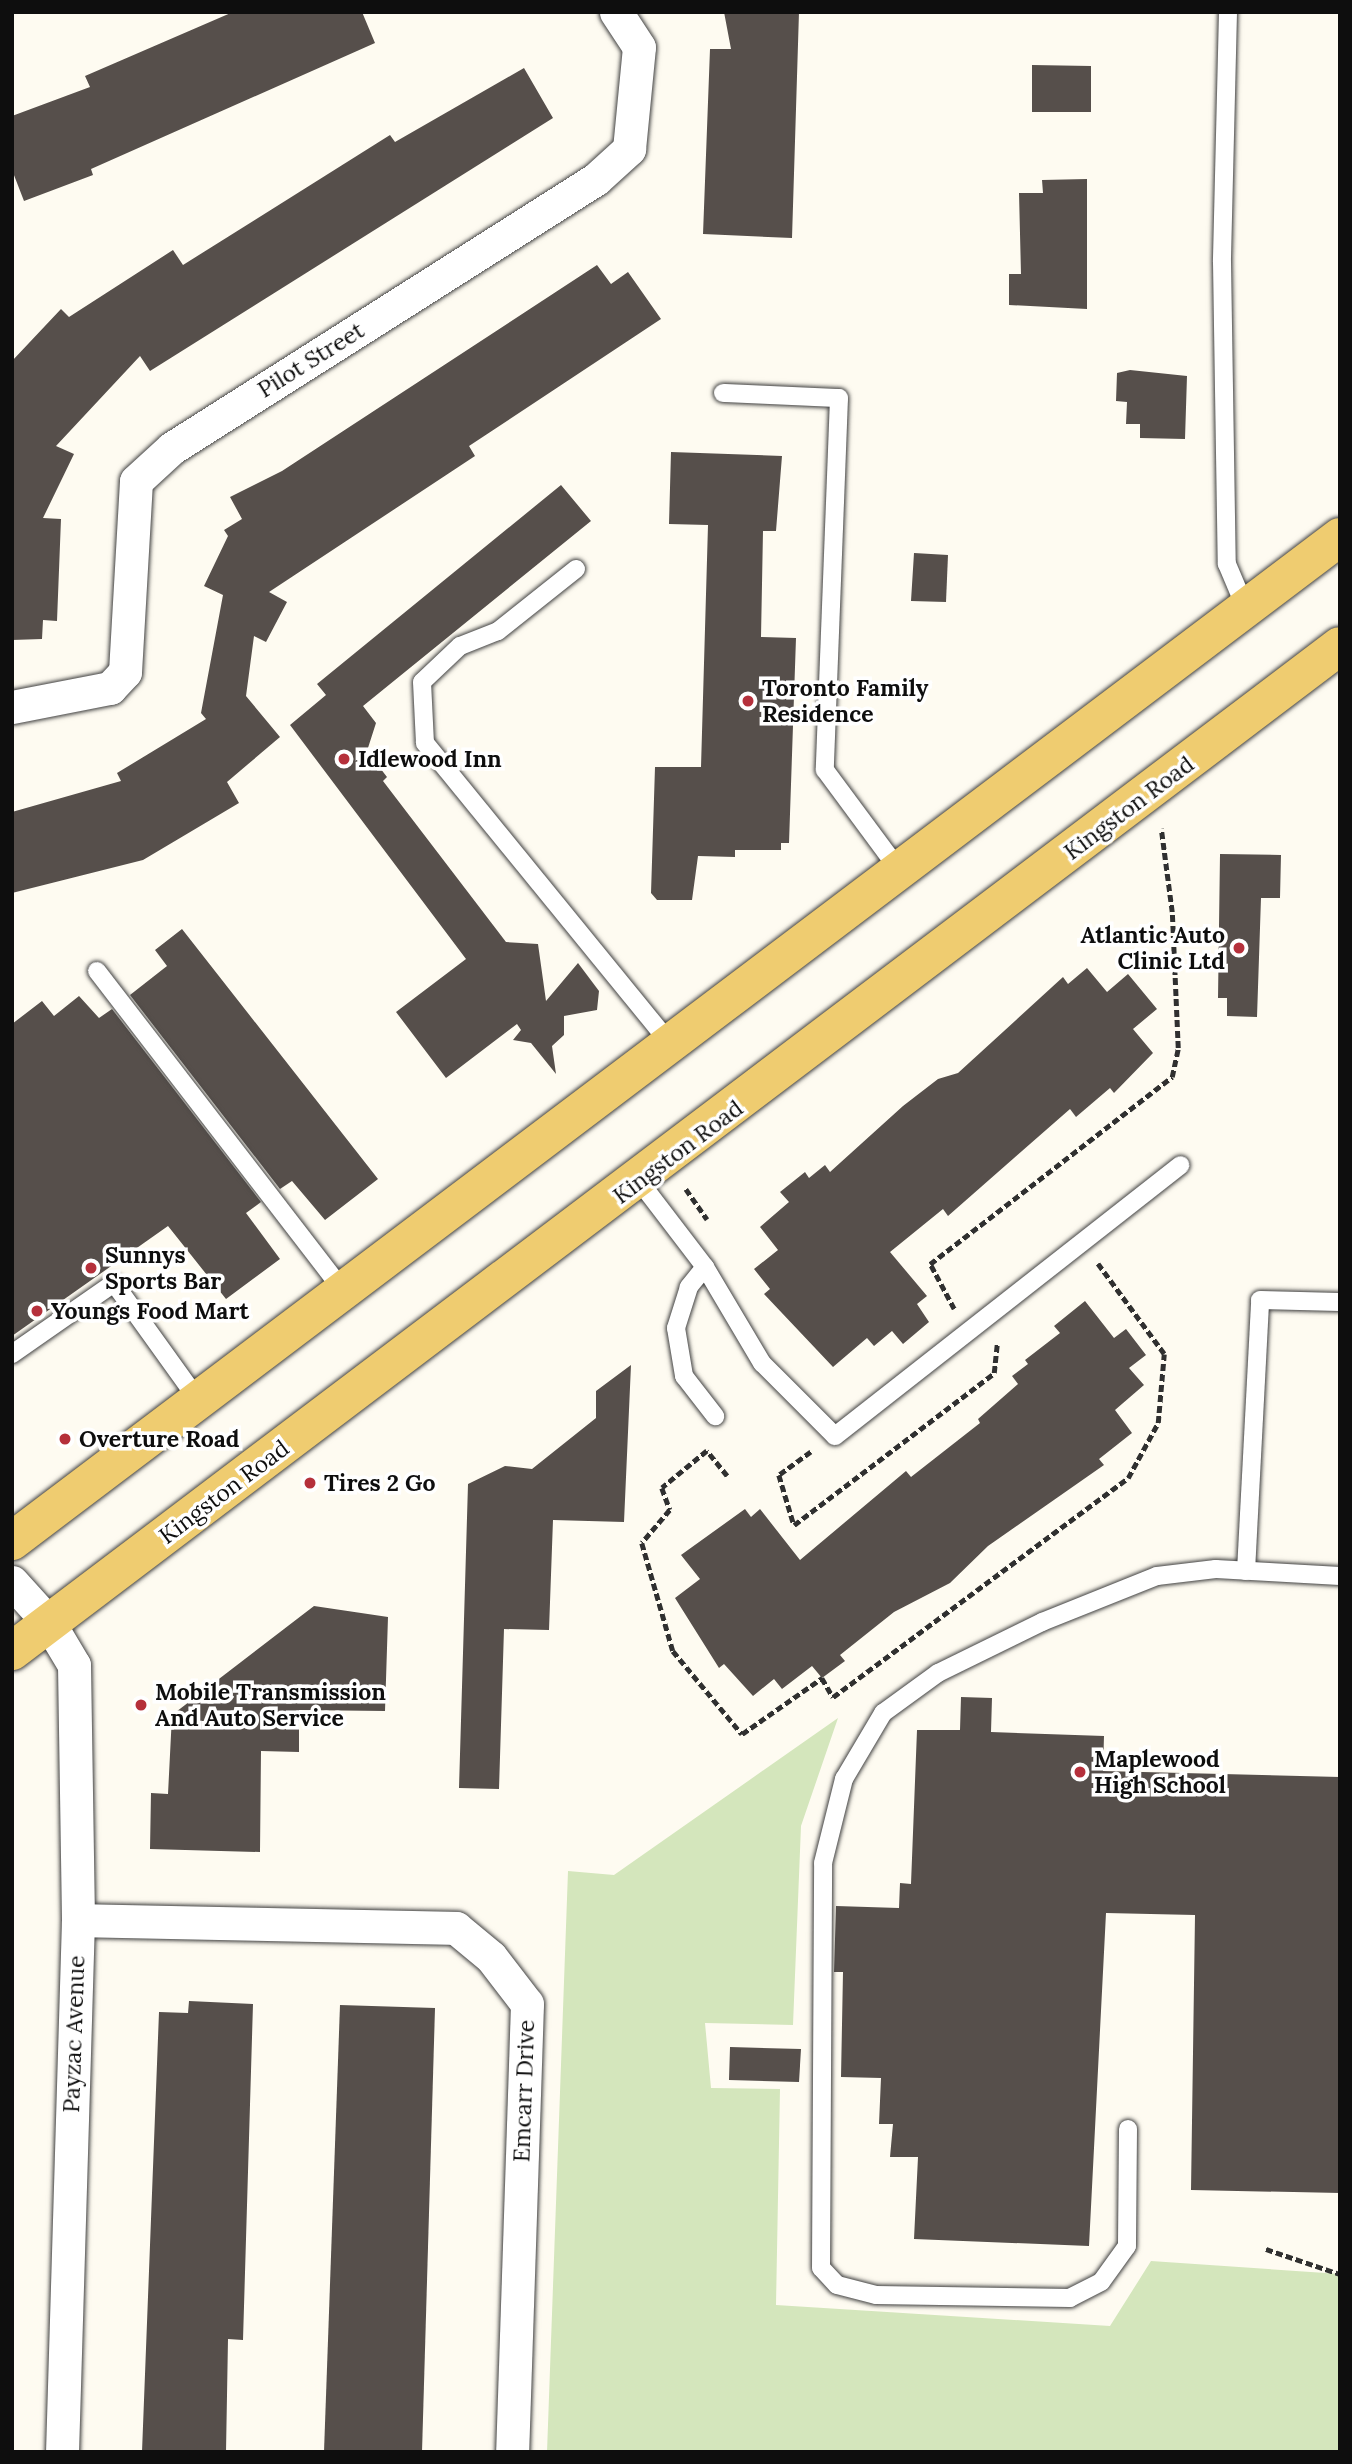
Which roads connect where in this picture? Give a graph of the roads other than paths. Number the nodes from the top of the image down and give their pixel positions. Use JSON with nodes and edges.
{"nodes":[{"id":1,"x":616,"y":12,"type":"edge"},
{"id":2,"x":1228,"y":12,"type":"edge"},
{"id":3,"x":723,"y":393,"type":"dead end"},
{"id":4,"x":1340,"y":537,"type":"edge"},
{"id":5,"x":576,"y":569,"type":"dead end"},
{"id":6,"x":1246,"y":609,"type":"junction"},
{"id":7,"x":1340,"y":646,"type":"edge"},
{"id":8,"x":12,"y":707,"type":"edge"},
{"id":9,"x":898,"y":870,"type":"junction"},
{"id":10,"x":97,"y":971,"type":"dead end"},
{"id":11,"x":670,"y":1043,"type":"junction"},
{"id":12,"x":1181,"y":1165,"type":"dead end"},
{"id":13,"x":640,"y":1182,"type":"junction"},
{"id":14,"x":705,"y":1268,"type":"junction"},
{"id":15,"x":343,"y":1290,"type":"junction"},
{"id":16,"x":1340,"y":1303,"type":"edge"},
{"id":17,"x":12,"y":1354,"type":"edge"},
{"id":18,"x":198,"y":1400,"type":"junction"},
{"id":19,"x":715,"y":1416,"type":"dead end"},
{"id":20,"x":12,"y":1541,"type":"edge"},
{"id":21,"x":1245,"y":1570,"type":"junction"},
{"id":22,"x":1340,"y":1576,"type":"edge"},
{"id":23,"x":12,"y":1582,"type":"edge"},
{"id":24,"x":49,"y":1623,"type":"junction"},
{"id":25,"x":12,"y":1651,"type":"edge"},
{"id":26,"x":78,"y":1920,"type":"junction"},
{"id":27,"x":1128,"y":2129,"type":"dead end"},
{"id":28,"x":62,"y":2452,"type":"edge"},
{"id":29,"x":512,"y":2452,"type":"edge"}],
"edges":[{"from":1,"to":8,"type":"street","name":"Pilot Street"},
{"from":2,"to":6,"type":"lane"},
{"from":3,"to":9,"type":"lane"},
{"from":4,"to":6,"type":"main road"},
{"from":5,"to":11,"type":"lane"},
{"from":6,"to":9,"type":"main road"},
{"from":7,"to":13,"type":"main road","name":"Kingston Road"},
{"from":9,"to":11,"type":"main road"},
{"from":10,"to":15,"type":"lane"},
{"from":11,"to":15,"type":"main road"},
{"from":12,"to":14,"type":"lane"},
{"from":13,"to":14,"type":"lane"},
{"from":13,"to":24,"type":"main road","name":"Kingston Road"},
{"from":14,"to":19,"type":"lane"},
{"from":15,"to":18,"type":"main road"},
{"from":16,"to":21,"type":"lane"},
{"from":17,"to":18,"type":"lane"},
{"from":18,"to":20,"type":"main road"},
{"from":21,"to":22,"type":"lane"},
{"from":21,"to":27,"type":"lane"},
{"from":23,"to":24,"type":"street"},
{"from":24,"to":25,"type":"main road","name":"Kingston Road"},
{"from":24,"to":26,"type":"street","name":"Payzac Avenue"},
{"from":26,"to":28,"type":"street","name":"Payzac Avenue"},
{"from":26,"to":29,"type":"street","name":"Emcarr Drive"}]}
